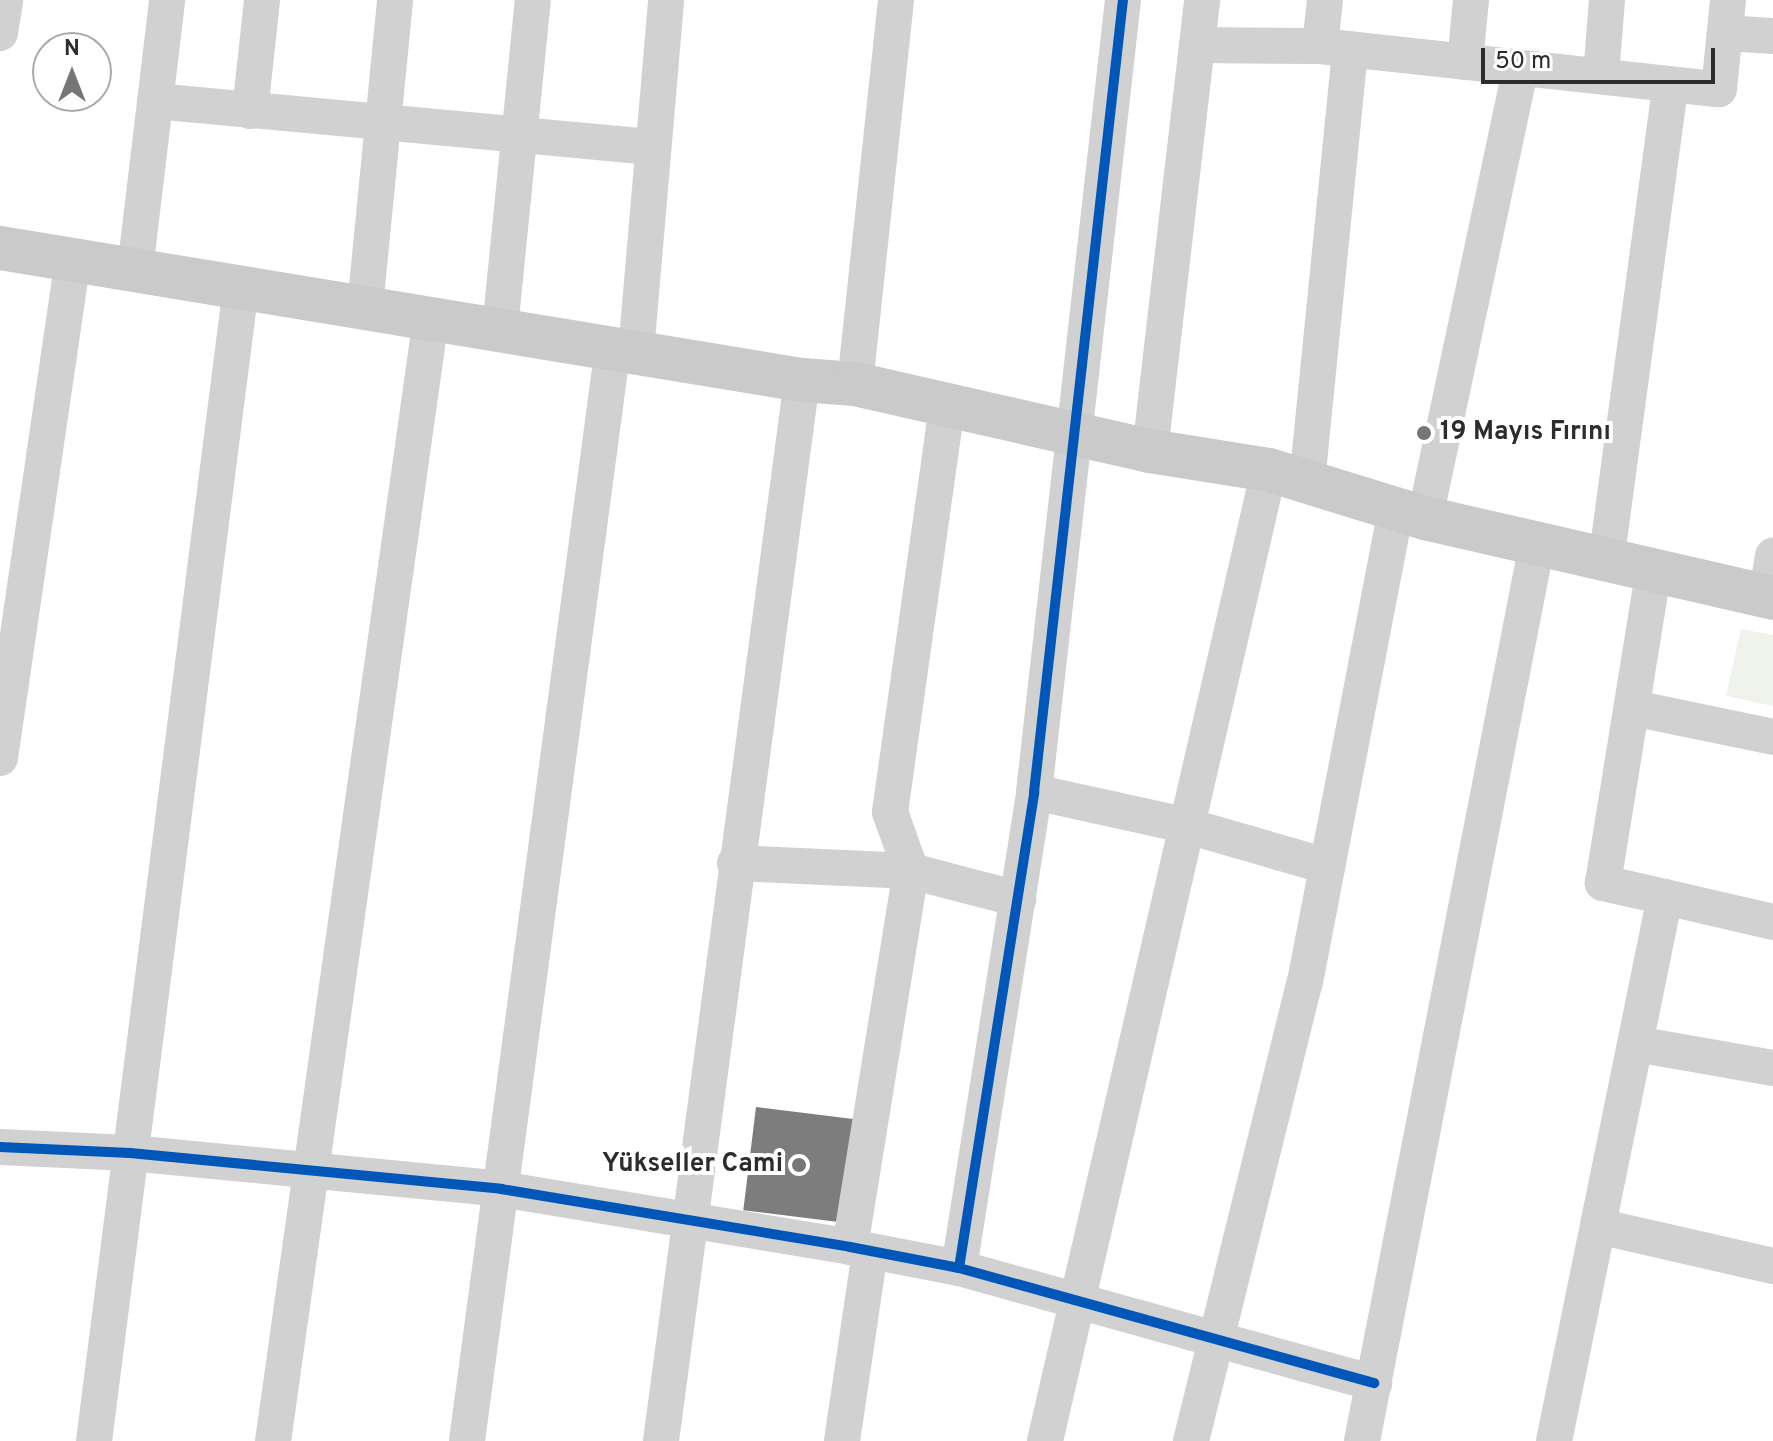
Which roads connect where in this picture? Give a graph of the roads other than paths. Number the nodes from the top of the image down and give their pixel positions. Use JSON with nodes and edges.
{"nodes":[{"id":1,"x":5,"y":0,"type":"edge"},
{"id":2,"x":167,"y":0,"type":"edge"},
{"id":3,"x":262,"y":0,"type":"edge"},
{"id":4,"x":395,"y":0,"type":"edge"},
{"id":5,"x":533,"y":0,"type":"edge"},
{"id":6,"x":666,"y":0,"type":"edge"},
{"id":7,"x":896,"y":0,"type":"edge"},
{"id":8,"x":1123,"y":0,"type":"edge"},
{"id":9,"x":1202,"y":0,"type":"edge"},
{"id":10,"x":1325,"y":0,"type":"edge"},
{"id":11,"x":1471,"y":0,"type":"edge"},
{"id":12,"x":1607,"y":0,"type":"edge"},
{"id":13,"x":1727,"y":17,"type":"edge"},
{"id":14,"x":0,"y":33,"type":"edge"},
{"id":15,"x":1773,"y":36,"type":"edge"},
{"id":16,"x":1197,"y":45,"type":"junction"},
{"id":17,"x":1335,"y":47,"type":"junction"},
{"id":18,"x":1465,"y":62,"type":"junction"},
{"id":19,"x":1521,"y":68,"type":"junction"},
{"id":20,"x":1601,"y":76,"type":"junction"},
{"id":21,"x":1671,"y":84,"type":"junction"},
{"id":22,"x":155,"y":101,"type":"junction"},
{"id":23,"x":250,"y":111,"type":"junction"},
{"id":24,"x":383,"y":125,"type":"junction"},
{"id":25,"x":519,"y":138,"type":"junction"},
{"id":26,"x":651,"y":147,"type":"junction"},
{"id":27,"x":0,"y":248,"type":"edge"},
{"id":28,"x":73,"y":259,"type":"junction"},
{"id":29,"x":135,"y":270,"type":"junction"},
{"id":30,"x":241,"y":287,"type":"junction"},
{"id":31,"x":365,"y":307,"type":"junction"},
{"id":32,"x":431,"y":318,"type":"junction"},
{"id":33,"x":500,"y":329,"type":"junction"},
{"id":34,"x":625,"y":350,"type":"junction"},
{"id":35,"x":802,"y":380,"type":"junction"},
{"id":36,"x":855,"y":384,"type":"junction"},
{"id":37,"x":947,"y":407,"type":"junction"},
{"id":38,"x":1073,"y":433,"type":"junction"},
{"id":39,"x":1150,"y":451,"type":"junction"},
{"id":40,"x":1288,"y":476,"type":"junction"},
{"id":41,"x":1411,"y":515,"type":"junction"},
{"id":42,"x":1537,"y":544,"type":"junction"},
{"id":43,"x":1606,"y":562,"type":"junction"},
{"id":44,"x":1653,"y":575,"type":"junction"},
{"id":45,"x":1771,"y":584,"type":"edge"},
{"id":46,"x":1633,"y":708,"type":"junction"},
{"id":47,"x":1773,"y":737,"type":"edge"},
{"id":48,"x":0,"y":758,"type":"edge"},
{"id":49,"x":1034,"y":792,"type":"junction"},
{"id":50,"x":1188,"y":826,"type":"junction"},
{"id":51,"x":735,"y":863,"type":"junction"},
{"id":52,"x":1327,"y":866,"type":"junction"},
{"id":53,"x":911,"y":871,"type":"junction"},
{"id":54,"x":1665,"y":897,"type":"junction"},
{"id":55,"x":1018,"y":899,"type":"junction"},
{"id":56,"x":1773,"y":922,"type":"edge"},
{"id":57,"x":1636,"y":1044,"type":"junction"},
{"id":58,"x":1773,"y":1068,"type":"edge"},
{"id":59,"x":0,"y":1147,"type":"edge"},
{"id":60,"x":130,"y":1153,"type":"junction"},
{"id":61,"x":310,"y":1169,"type":"junction"},
{"id":62,"x":501,"y":1189,"type":"junction"},
{"id":63,"x":689,"y":1223,"type":"junction"},
{"id":64,"x":1598,"y":1226,"type":"junction"},
{"id":65,"x":860,"y":1249,"type":"junction"},
{"id":66,"x":1773,"y":1266,"type":"edge"},
{"id":67,"x":959,"y":1268,"type":"junction"},
{"id":68,"x":1077,"y":1301,"type":"junction"},
{"id":69,"x":1216,"y":1339,"type":"junction"},
{"id":70,"x":1374,"y":1383,"type":"junction"},
{"id":71,"x":94,"y":1441,"type":"edge"},
{"id":72,"x":273,"y":1441,"type":"edge"},
{"id":73,"x":467,"y":1441,"type":"edge"},
{"id":74,"x":661,"y":1441,"type":"edge"},
{"id":75,"x":842,"y":1441,"type":"edge"},
{"id":76,"x":1045,"y":1441,"type":"edge"},
{"id":77,"x":1191,"y":1441,"type":"edge"},
{"id":78,"x":1362,"y":1441,"type":"edge"},
{"id":79,"x":1554,"y":1441,"type":"edge"}],
"edges":[{"from":1,"to":14,"type":"street"},
{"from":2,"to":22,"type":"street"},
{"from":3,"to":23,"type":"street"},
{"from":4,"to":24,"type":"street"},
{"from":5,"to":25,"type":"street"},
{"from":6,"to":26,"type":"street"},
{"from":7,"to":36,"type":"street"},
{"from":8,"to":38,"type":"street"},
{"from":9,"to":16,"type":"street"},
{"from":10,"to":17,"type":"street"},
{"from":11,"to":18,"type":"street"},
{"from":12,"to":20,"type":"street"},
{"from":13,"to":15,"type":"street"},
{"from":13,"to":21,"type":"street"},
{"from":16,"to":17,"type":"street"},
{"from":16,"to":39,"type":"street"},
{"from":17,"to":18,"type":"street"},
{"from":17,"to":40,"type":"street"},
{"from":18,"to":19,"type":"street"},
{"from":19,"to":20,"type":"street"},
{"from":19,"to":41,"type":"street"},
{"from":20,"to":21,"type":"street"},
{"from":21,"to":43,"type":"street"},
{"from":22,"to":23,"type":"street"},
{"from":22,"to":29,"type":"street"},
{"from":23,"to":24,"type":"street"},
{"from":24,"to":25,"type":"street"},
{"from":24,"to":31,"type":"street"},
{"from":25,"to":26,"type":"street"},
{"from":25,"to":33,"type":"street"},
{"from":26,"to":34,"type":"street"},
{"from":27,"to":28,"type":"main road"},
{"from":28,"to":29,"type":"main road"},
{"from":28,"to":48,"type":"street"},
{"from":29,"to":30,"type":"main road"},
{"from":30,"to":31,"type":"main road"},
{"from":30,"to":60,"type":"street"},
{"from":31,"to":32,"type":"main road"},
{"from":32,"to":33,"type":"main road"},
{"from":32,"to":61,"type":"street"},
{"from":33,"to":34,"type":"main road"},
{"from":34,"to":35,"type":"main road"},
{"from":34,"to":62,"type":"street"},
{"from":35,"to":36,"type":"main road"},
{"from":35,"to":51,"type":"street"},
{"from":36,"to":37,"type":"main road"},
{"from":37,"to":38,"type":"main road"},
{"from":37,"to":53,"type":"street"},
{"from":38,"to":39,"type":"main road"},
{"from":38,"to":49,"type":"street"},
{"from":39,"to":40,"type":"main road"},
{"from":40,"to":41,"type":"main road"},
{"from":40,"to":50,"type":"street"},
{"from":41,"to":42,"type":"main road"},
{"from":41,"to":52,"type":"street"},
{"from":42,"to":43,"type":"main road"},
{"from":42,"to":70,"type":"street"},
{"from":43,"to":44,"type":"main road"},
{"from":44,"to":45,"type":"main road"},
{"from":44,"to":46,"type":"street"},
{"from":46,"to":47,"type":"street"},
{"from":46,"to":54,"type":"street"},
{"from":49,"to":50,"type":"street"},
{"from":49,"to":55,"type":"street"},
{"from":50,"to":52,"type":"street"},
{"from":50,"to":68,"type":"street"},
{"from":51,"to":53,"type":"street"},
{"from":51,"to":63,"type":"street"},
{"from":52,"to":69,"type":"street"},
{"from":53,"to":55,"type":"street"},
{"from":53,"to":65,"type":"street"},
{"from":54,"to":56,"type":"street"},
{"from":54,"to":57,"type":"street"},
{"from":55,"to":67,"type":"street"},
{"from":57,"to":58,"type":"street"},
{"from":57,"to":64,"type":"street"},
{"from":59,"to":60,"type":"street"},
{"from":60,"to":61,"type":"street"},
{"from":60,"to":71,"type":"street"},
{"from":61,"to":62,"type":"street"},
{"from":61,"to":72,"type":"street"},
{"from":62,"to":63,"type":"street"},
{"from":62,"to":73,"type":"street"},
{"from":63,"to":65,"type":"street"},
{"from":63,"to":74,"type":"street"},
{"from":64,"to":66,"type":"street"},
{"from":64,"to":79,"type":"street"},
{"from":65,"to":67,"type":"street"},
{"from":65,"to":75,"type":"street"},
{"from":67,"to":68,"type":"street"},
{"from":68,"to":69,"type":"street"},
{"from":68,"to":76,"type":"street"},
{"from":69,"to":70,"type":"street"},
{"from":69,"to":77,"type":"street"},
{"from":70,"to":78,"type":"street"}]}
